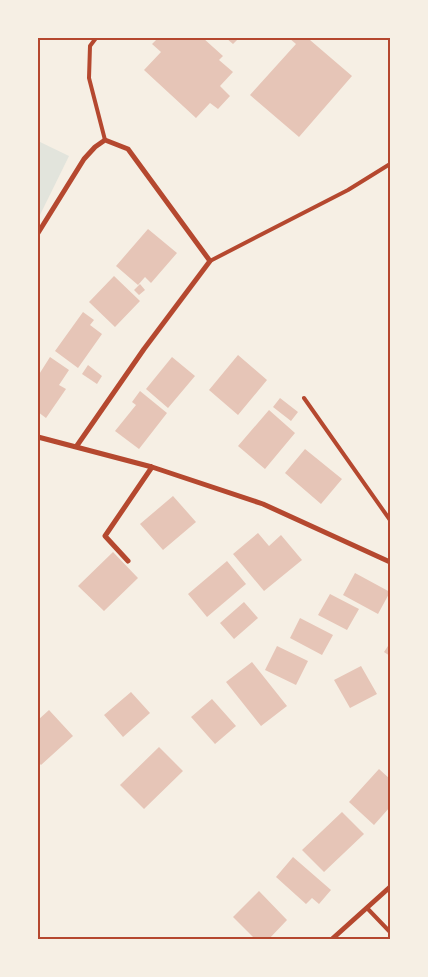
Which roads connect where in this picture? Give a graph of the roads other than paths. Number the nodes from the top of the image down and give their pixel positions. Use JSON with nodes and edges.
{"nodes":[{"id":1,"x":96,"y":38,"type":"edge"},
{"id":2,"x":105,"y":140,"type":"junction"},
{"id":3,"x":390,"y":164,"type":"edge"},
{"id":4,"x":38,"y":233,"type":"edge"},
{"id":5,"x":210,"y":261,"type":"junction"},
{"id":6,"x":304,"y":398,"type":"dead end"},
{"id":7,"x":38,"y":437,"type":"edge"},
{"id":8,"x":76,"y":447,"type":"junction"},
{"id":9,"x":152,"y":466,"type":"junction"},
{"id":10,"x":390,"y":520,"type":"edge"},
{"id":11,"x":128,"y":561,"type":"dead end"},
{"id":12,"x":390,"y":562,"type":"edge"},
{"id":13,"x":390,"y":887,"type":"edge"},
{"id":14,"x":367,"y":908,"type":"junction"},
{"id":15,"x":390,"y":932,"type":"edge"},
{"id":16,"x":331,"y":940,"type":"edge"}],
"edges":[{"from":1,"to":2,"type":"lane"},
{"from":2,"to":4,"type":"street"},
{"from":2,"to":5,"type":"street"},
{"from":3,"to":5,"type":"lane"},
{"from":5,"to":8,"type":"street"},
{"from":6,"to":10,"type":"lane"},
{"from":7,"to":8,"type":"street"},
{"from":8,"to":9,"type":"street"},
{"from":9,"to":11,"type":"street"},
{"from":9,"to":12,"type":"street"},
{"from":13,"to":14,"type":"street"},
{"from":14,"to":15,"type":"lane"},
{"from":14,"to":16,"type":"street"}]}
